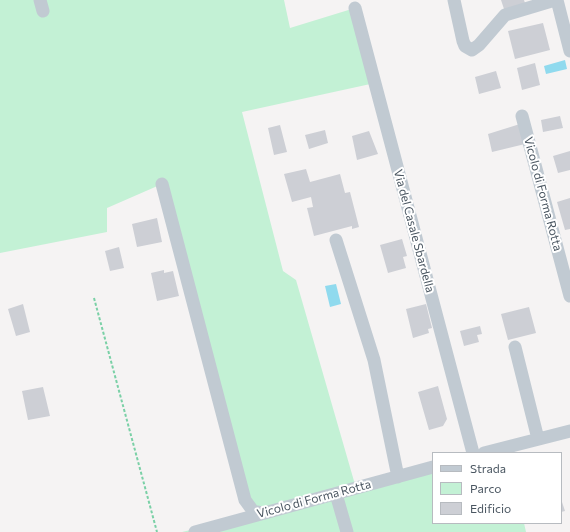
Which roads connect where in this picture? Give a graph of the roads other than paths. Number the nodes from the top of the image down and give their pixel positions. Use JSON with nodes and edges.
{"nodes":[{"id":1,"x":454,"y":0,"type":"edge"},
{"id":2,"x":556,"y":0,"type":"edge"},
{"id":3,"x":355,"y":8,"type":"dead end"},
{"id":4,"x":570,"y":51,"type":"edge"},
{"id":5,"x":522,"y":116,"type":"dead end"},
{"id":6,"x":162,"y":184,"type":"dead end"},
{"id":7,"x":336,"y":240,"type":"dead end"},
{"id":8,"x":570,"y":296,"type":"edge"},
{"id":9,"x":515,"y":348,"type":"dead end"},
{"id":10,"x":570,"y":431,"type":"edge"},
{"id":11,"x":538,"y":439,"type":"junction"},
{"id":12,"x":473,"y":452,"type":"edge"},
{"id":13,"x":488,"y":452,"type":"edge"},
{"id":14,"x":432,"y":467,"type":"edge"},
{"id":15,"x":398,"y":476,"type":"junction"},
{"id":16,"x":336,"y":494,"type":"junction"},
{"id":17,"x":263,"y":513,"type":"junction"},
{"id":18,"x":195,"y":532,"type":"edge"},
{"id":19,"x":347,"y":532,"type":"edge"}],
"edges":[{"from":1,"to":2,"type":"street"},
{"from":2,"to":4,"type":"street"},
{"from":3,"to":12,"type":"street","name":"Via del Casale Sbardella"},
{"from":5,"to":8,"type":"street","name":"Vicolo di Forma Rotta"},
{"from":6,"to":17,"type":"street"},
{"from":7,"to":15,"type":"street"},
{"from":9,"to":11,"type":"street"},
{"from":10,"to":11,"type":"street"},
{"from":11,"to":13,"type":"street"},
{"from":14,"to":15,"type":"street","name":"Vicolo di Forma Rotta"},
{"from":15,"to":16,"type":"street","name":"Vicolo di Forma Rotta"},
{"from":16,"to":17,"type":"street","name":"Vicolo di Forma Rotta"},
{"from":16,"to":19,"type":"street"},
{"from":17,"to":18,"type":"street","name":"Vicolo di Forma Rotta"}]}
